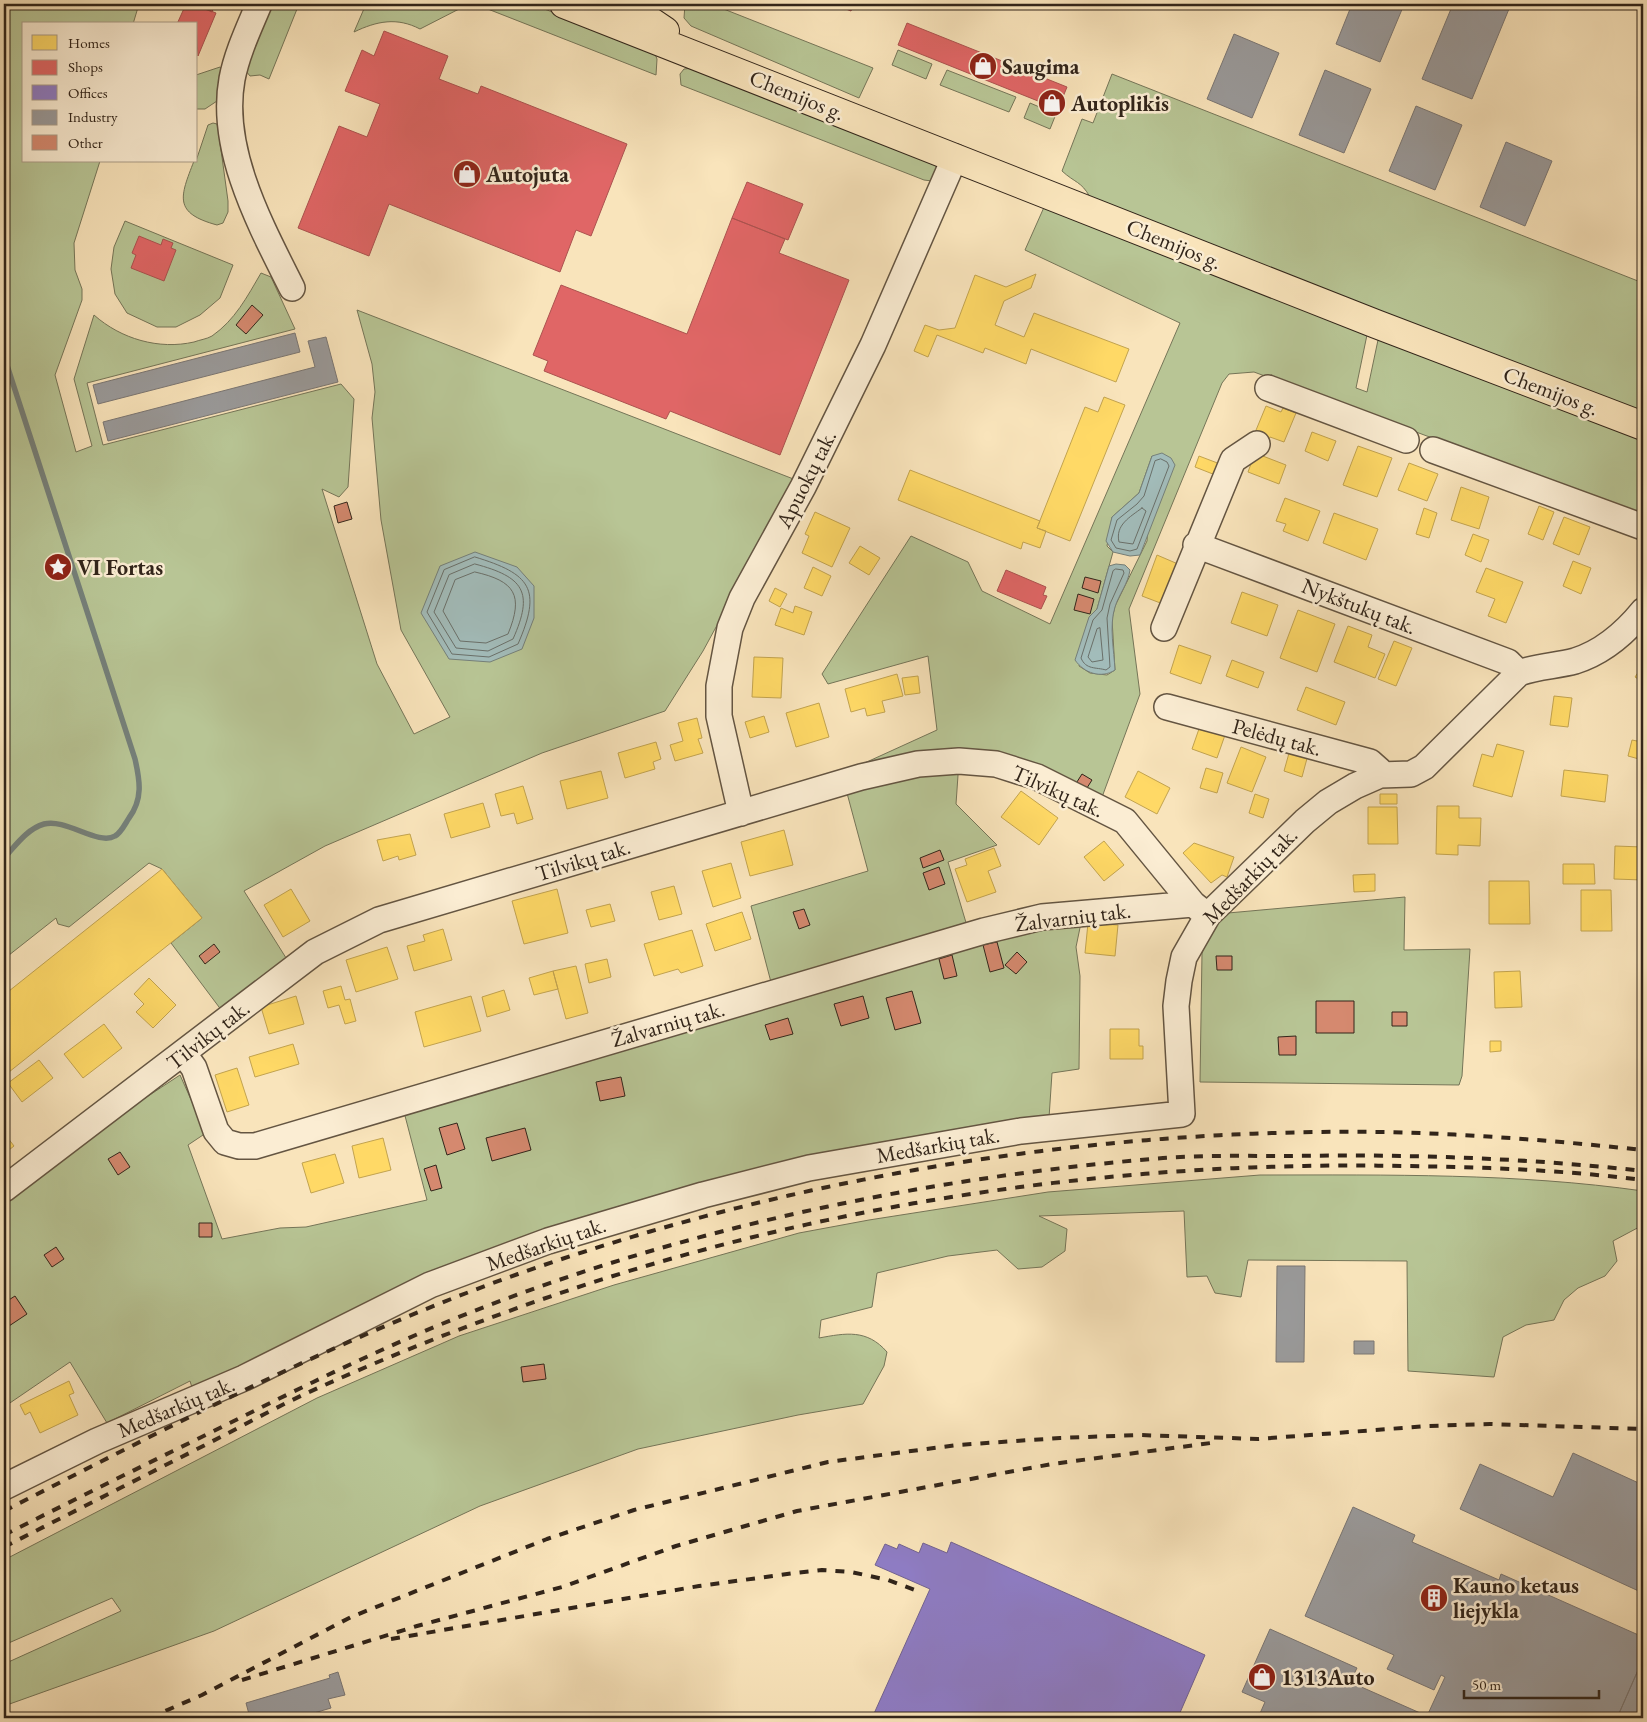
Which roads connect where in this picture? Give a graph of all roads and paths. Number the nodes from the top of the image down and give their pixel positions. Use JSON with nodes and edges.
{"nodes":[{"id":1,"x":259,"y":4,"type":"edge"},
{"id":2,"x":564,"y":4,"type":"edge"},
{"id":3,"x":625,"y":4,"type":"edge"},
{"id":4,"x":706,"y":58,"type":"junction"},
{"id":5,"x":956,"y":157,"type":"junction"},
{"id":6,"x":292,"y":288,"type":"dead end"},
{"id":7,"x":1268,"y":388,"type":"dead end"},
{"id":8,"x":1643,"y":426,"type":"edge"},
{"id":9,"x":1406,"y":440,"type":"dead end"},
{"id":10,"x":1257,"y":444,"type":"dead end"},
{"id":11,"x":1433,"y":450,"type":"dead end"},
{"id":12,"x":1643,"y":527,"type":"edge"},
{"id":13,"x":1196,"y":545,"type":"junction"},
{"id":14,"x":1643,"y":611,"type":"edge"},
{"id":15,"x":1164,"y":628,"type":"dead end"},
{"id":16,"x":1518,"y":673,"type":"junction"},
{"id":17,"x":1167,"y":707,"type":"dead end"},
{"id":18,"x":1380,"y":775,"type":"junction"},
{"id":19,"x":741,"y":813,"type":"junction"},
{"id":20,"x":1200,"y":910,"type":"junction"},
{"id":21,"x":184,"y":1054,"type":"junction"},
{"id":22,"x":4,"y":1189,"type":"edge"},
{"id":23,"x":4,"y":1487,"type":"edge"}],
"edges":[{"from":1,"to":6,"type":"street"},
{"from":2,"to":4,"type":"main road","name":"Chemijos g."},
{"from":3,"to":4,"type":"main road","name":"Chemijos g."},
{"from":4,"to":5,"type":"main road","name":"Chemijos g."},
{"from":5,"to":8,"type":"main road","name":"Chemijos g."},
{"from":5,"to":19,"type":"street","name":"Apuokų tak."},
{"from":7,"to":9,"type":"street"},
{"from":10,"to":13,"type":"street"},
{"from":11,"to":12,"type":"street"},
{"from":13,"to":15,"type":"street"},
{"from":13,"to":16,"type":"street","name":"Nykštukų tak."},
{"from":14,"to":16,"type":"street","name":"Medšarkių tak."},
{"from":16,"to":18,"type":"street","name":"Medšarkių tak."},
{"from":17,"to":18,"type":"street","name":"Pelėdų tak."},
{"from":18,"to":20,"type":"street","name":"Medšarkių tak."},
{"from":19,"to":20,"type":"street","name":"Tilvikų tak."},
{"from":19,"to":21,"type":"street","name":"Tilvikų tak."},
{"from":20,"to":21,"type":"street","name":"Žalvarnių tak."},
{"from":20,"to":23,"type":"street","name":"Medšarkių tak."},
{"from":21,"to":22,"type":"street","name":"Tilvikų tak."}]}
